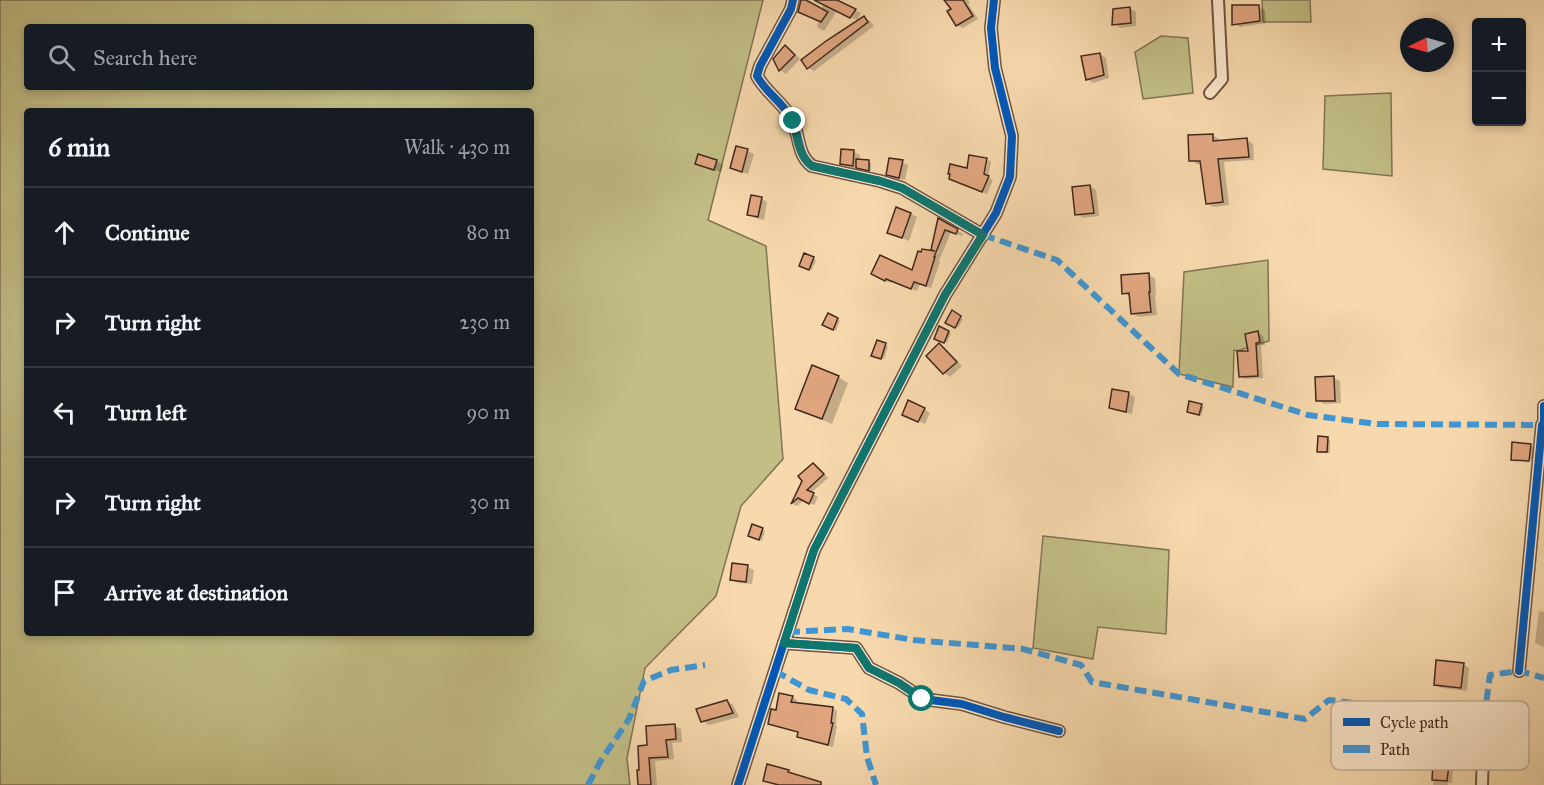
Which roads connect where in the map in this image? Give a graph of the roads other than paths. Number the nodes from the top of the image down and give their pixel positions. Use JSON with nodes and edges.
{"nodes":[{"id":1,"x":793,"y":0,"type":"edge"},
{"id":2,"x":994,"y":0,"type":"edge"},
{"id":3,"x":1218,"y":0,"type":"edge"},
{"id":4,"x":1210,"y":93,"type":"dead end"},
{"id":5,"x":983,"y":235,"type":"junction"},
{"id":6,"x":1544,"y":406,"type":"edge"},
{"id":7,"x":784,"y":643,"type":"junction"},
{"id":8,"x":1519,"y":671,"type":"dead end"},
{"id":9,"x":1059,"y":731,"type":"dead end"},
{"id":10,"x":1482,"y":770,"type":"edge"},
{"id":11,"x":738,"y":785,"type":"edge"},
{"id":12,"x":1482,"y":785,"type":"edge"}],
"edges":[{"from":1,"to":5,"type":"street"},
{"from":2,"to":5,"type":"street"},
{"from":3,"to":4,"type":"street"},
{"from":5,"to":7,"type":"street"},
{"from":6,"to":8,"type":"street"},
{"from":7,"to":9,"type":"street"},
{"from":7,"to":11,"type":"street"},
{"from":10,"to":12,"type":"street"}]}
